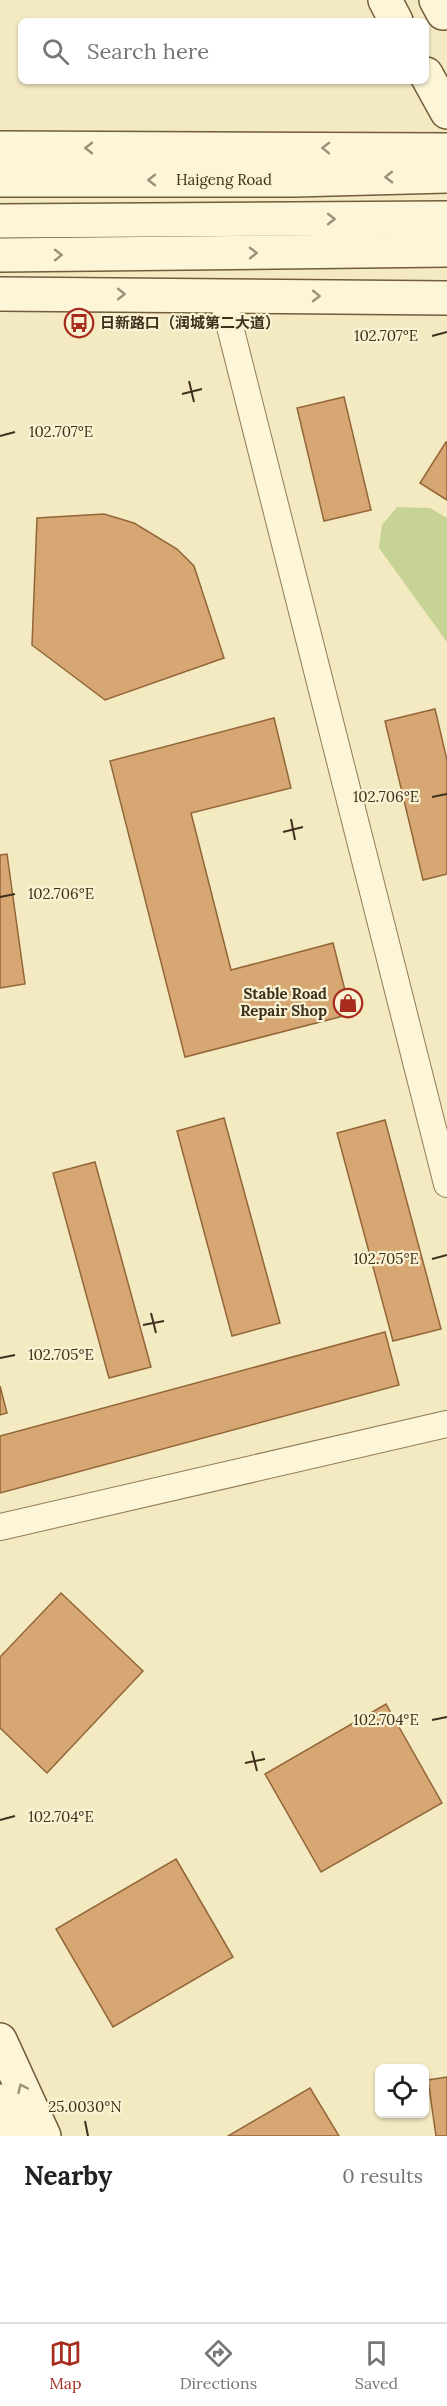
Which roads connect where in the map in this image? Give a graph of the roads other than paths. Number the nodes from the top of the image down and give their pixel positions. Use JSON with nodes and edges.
{"nodes":[{"id":1,"x":385,"y":0,"type":"edge"},
{"id":2,"x":394,"y":18,"type":"edge"},
{"id":3,"x":429,"y":79,"type":"edge"},
{"id":4,"x":447,"y":112,"type":"edge"},
{"id":5,"x":0,"y":148,"type":"edge"},
{"id":6,"x":447,"y":150,"type":"edge"},
{"id":7,"x":447,"y":176,"type":"edge"},
{"id":8,"x":0,"y":180,"type":"edge"},
{"id":9,"x":447,"y":218,"type":"edge"},
{"id":10,"x":0,"y":221,"type":"edge"},
{"id":11,"x":447,"y":250,"type":"edge"},
{"id":12,"x":0,"y":255,"type":"edge"},
{"id":13,"x":0,"y":294,"type":"edge"},
{"id":14,"x":222,"y":295,"type":"junction"},
{"id":15,"x":447,"y":298,"type":"edge"},
{"id":16,"x":447,"y":1184,"type":"edge"},
{"id":17,"x":447,"y":1424,"type":"edge"},
{"id":18,"x":0,"y":1527,"type":"edge"},
{"id":19,"x":0,"y":2040,"type":"edge"},
{"id":20,"x":0,"y":2101,"type":"edge"},
{"id":21,"x":16,"y":2136,"type":"edge"},
{"id":22,"x":44,"y":2136,"type":"edge"}],
"edges":[{"from":1,"to":2,"type":"main road"},
{"from":3,"to":4,"type":"main road"},
{"from":6,"to":5,"type":"main road","one_way":true},
{"from":7,"to":8,"type":"main road","name":"Haigeng Road","one_way":true},
{"from":10,"to":9,"type":"main road","one_way":true},
{"from":12,"to":11,"type":"main road","one_way":true},
{"from":13,"to":14,"type":"main road","one_way":true},
{"from":14,"to":15,"type":"main road","one_way":true},
{"from":14,"to":16,"type":"street"},
{"from":17,"to":18,"type":"street"},
{"from":22,"to":19,"type":"main road","one_way":true},
{"from":20,"to":21,"type":"main road"}]}
